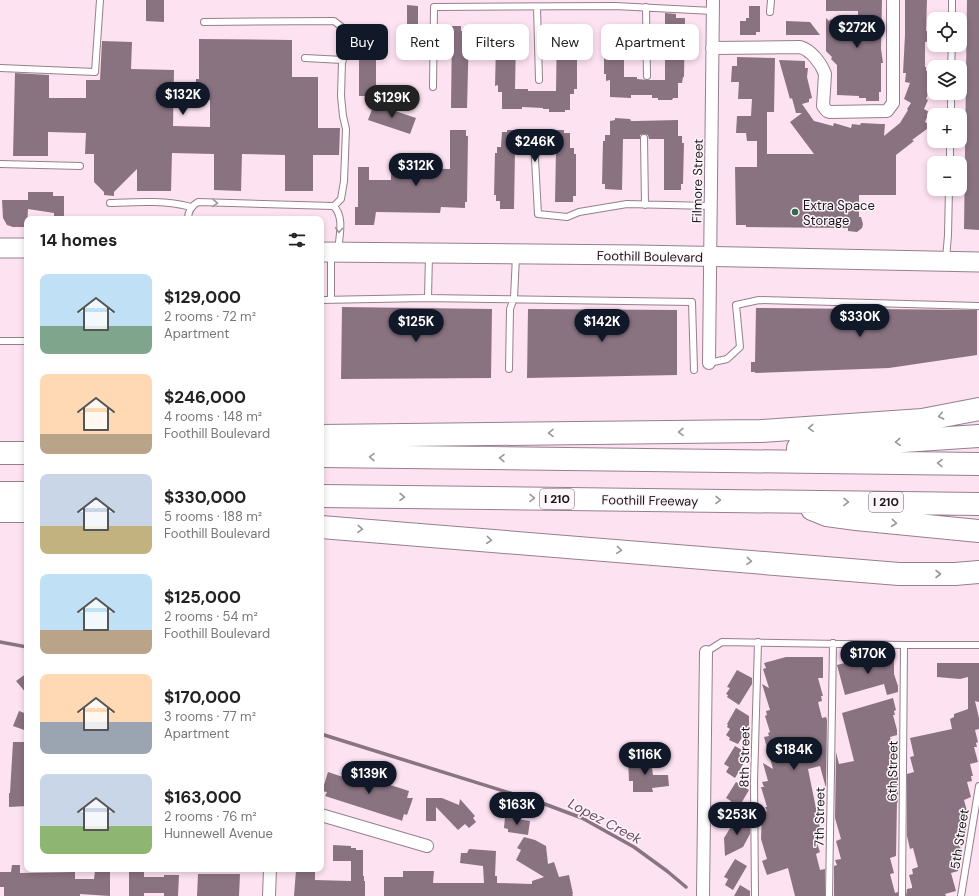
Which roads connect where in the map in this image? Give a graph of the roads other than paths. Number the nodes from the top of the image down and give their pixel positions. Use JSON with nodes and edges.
{"nodes":[{"id":1,"x":100,"y":0,"type":"edge"},
{"id":2,"x":771,"y":0,"type":"edge"},
{"id":3,"x":893,"y":0,"type":"edge"},
{"id":4,"x":952,"y":0,"type":"edge"},
{"id":5,"x":713,"y":5,"type":"edge"},
{"id":6,"x":537,"y":7,"type":"junction"},
{"id":7,"x":646,"y":7,"type":"junction"},
{"id":8,"x":770,"y":12,"type":"dead end"},
{"id":9,"x":952,"y":12,"type":"edge"},
{"id":10,"x":204,"y":22,"type":"dead end"},
{"id":11,"x":338,"y":24,"type":"edge"},
{"id":12,"x":712,"y":48,"type":"junction"},
{"id":13,"x":305,"y":58,"type":"dead end"},
{"id":14,"x":336,"y":60,"type":"edge"},
{"id":15,"x":343,"y":60,"type":"edge"},
{"id":16,"x":0,"y":68,"type":"edge"},
{"id":17,"x":647,"y":76,"type":"dead end"},
{"id":18,"x":539,"y":80,"type":"dead end"},
{"id":19,"x":433,"y":87,"type":"dead end"},
{"id":20,"x":644,"y":138,"type":"dead end"},
{"id":21,"x":535,"y":159,"type":"dead end"},
{"id":22,"x":0,"y":164,"type":"edge"},
{"id":23,"x":80,"y":166,"type":"dead end"},
{"id":24,"x":949,"y":196,"type":"edge"},
{"id":25,"x":110,"y":202,"type":"dead end"},
{"id":26,"x":645,"y":205,"type":"junction"},
{"id":27,"x":334,"y":206,"type":"junction"},
{"id":28,"x":710,"y":206,"type":"junction"},
{"id":29,"x":191,"y":208,"type":"junction"},
{"id":30,"x":188,"y":216,"type":"edge"},
{"id":31,"x":0,"y":248,"type":"edge"},
{"id":32,"x":24,"y":248,"type":"edge"},
{"id":33,"x":330,"y":252,"type":"edge"},
{"id":34,"x":429,"y":253,"type":"junction"},
{"id":35,"x":516,"y":254,"type":"junction"},
{"id":36,"x":710,"y":257,"type":"junction"},
{"id":37,"x":946,"y":261,"type":"junction"},
{"id":38,"x":979,"y":262,"type":"edge"},
{"id":39,"x":428,"y":298,"type":"junction"},
{"id":40,"x":514,"y":298,"type":"junction"},
{"id":41,"x":324,"y":300,"type":"edge"},
{"id":42,"x":331,"y":300,"type":"junction"},
{"id":43,"x":979,"y":306,"type":"edge"},
{"id":44,"x":0,"y":341,"type":"edge"},
{"id":45,"x":24,"y":341,"type":"edge"},
{"id":46,"x":708,"y":363,"type":"joint"},
{"id":47,"x":508,"y":369,"type":"dead end"},
{"id":48,"x":694,"y":370,"type":"dead end"},
{"id":49,"x":979,"y":409,"type":"edge"},
{"id":50,"x":324,"y":436,"type":"edge"},
{"id":51,"x":979,"y":436,"type":"edge"},
{"id":52,"x":324,"y":456,"type":"edge"},
{"id":53,"x":541,"y":459,"type":"junction"},
{"id":54,"x":979,"y":464,"type":"edge"},
{"id":55,"x":324,"y":496,"type":"edge"},
{"id":56,"x":8,"y":500,"type":"edge"},
{"id":57,"x":793,"y":501,"type":"junction"},
{"id":58,"x":979,"y":504,"type":"edge"},
{"id":59,"x":24,"y":509,"type":"edge"},
{"id":60,"x":324,"y":527,"type":"edge"},
{"id":61,"x":979,"y":532,"type":"edge"},
{"id":62,"x":979,"y":572,"type":"edge"},
{"id":63,"x":758,"y":642,"type":"junction"},
{"id":64,"x":833,"y":643,"type":"junction"},
{"id":65,"x":979,"y":645,"type":"edge"},
{"id":66,"x":904,"y":646,"type":"junction"},
{"id":67,"x":706,"y":652,"type":"joint"},
{"id":68,"x":979,"y":786,"type":"edge"},
{"id":69,"x":324,"y":816,"type":"edge"},
{"id":70,"x":427,"y":846,"type":"dead end"},
{"id":71,"x":270,"y":872,"type":"edge"},
{"id":72,"x":269,"y":896,"type":"edge"},
{"id":73,"x":703,"y":896,"type":"edge"},
{"id":74,"x":755,"y":896,"type":"edge"},
{"id":75,"x":829,"y":896,"type":"edge"},
{"id":76,"x":902,"y":896,"type":"edge"},
{"id":77,"x":961,"y":896,"type":"edge"}],
"edges":[{"from":1,"to":16,"type":"lane"},
{"from":2,"to":8,"type":"lane"},
{"from":3,"to":12,"type":"street"},
{"from":4,"to":9,"type":"lane"},
{"from":5,"to":7,"type":"lane"},
{"from":5,"to":12,"type":"street","name":"Filmore Street"},
{"from":6,"to":7,"type":"lane"},
{"from":6,"to":18,"type":"lane"},
{"from":6,"to":19,"type":"lane"},
{"from":7,"to":17,"type":"lane"},
{"from":10,"to":11,"type":"lane"},
{"from":12,"to":28,"type":"street","name":"Filmore Street"},
{"from":13,"to":14,"type":"lane"},
{"from":15,"to":27,"type":"lane"},
{"from":20,"to":26,"type":"lane"},
{"from":21,"to":26,"type":"lane"},
{"from":22,"to":23,"type":"lane"},
{"from":24,"to":37,"type":"lane"},
{"from":25,"to":29,"type":"lane"},
{"from":26,"to":28,"type":"lane"},
{"from":29,"to":27,"type":"lane","one_way":true},
{"from":27,"to":33,"type":"lane","one_way":true},
{"from":28,"to":36,"type":"street","name":"Filmore Street"},
{"from":29,"to":30,"type":"lane"},
{"from":31,"to":32,"type":"main road"},
{"from":33,"to":34,"type":"main road","name":"Foothill Boulevard"},
{"from":33,"to":42,"type":"lane"},
{"from":34,"to":35,"type":"main road","name":"Foothill Boulevard"},
{"from":34,"to":39,"type":"lane"},
{"from":35,"to":36,"type":"main road","name":"Foothill Boulevard"},
{"from":35,"to":40,"type":"lane"},
{"from":36,"to":37,"type":"main road","name":"Foothill Boulevard"},
{"from":36,"to":46,"type":"street","name":"Filmore Street"},
{"from":37,"to":38,"type":"main road","name":"Foothill Boulevard"},
{"from":39,"to":40,"type":"lane"},
{"from":39,"to":42,"type":"lane"},
{"from":40,"to":47,"type":"lane"},
{"from":40,"to":48,"type":"lane"},
{"from":41,"to":42,"type":"lane"},
{"from":43,"to":46,"type":"lane"},
{"from":44,"to":45,"type":"lane"},
{"from":49,"to":50,"type":"highway","one_way":true},
{"from":51,"to":53,"type":"highway","one_way":true},
{"from":53,"to":52,"type":"highway","one_way":true},
{"from":54,"to":53,"type":"highway","one_way":true},
{"from":55,"to":57,"type":"highway","name":"Foothill Freeway","number":"I 210","one_way":true},
{"from":56,"to":59,"type":"highway"},
{"from":57,"to":58,"type":"highway","name":"Foothill Freeway","number":"I 210","one_way":true},
{"from":57,"to":61,"type":"highway","one_way":true},
{"from":60,"to":62,"type":"highway","one_way":true},
{"from":63,"to":64,"type":"lane"},
{"from":63,"to":67,"type":"lane"},
{"from":63,"to":74,"type":"lane","name":"8th Street"},
{"from":64,"to":66,"type":"lane"},
{"from":64,"to":75,"type":"lane","name":"7th Street"},
{"from":65,"to":66,"type":"lane"},
{"from":66,"to":76,"type":"lane","name":"6th Street"},
{"from":67,"to":73,"type":"street"},
{"from":68,"to":77,"type":"lane","name":"5th Street"},
{"from":69,"to":70,"type":"street"},
{"from":71,"to":72,"type":"street"}]}
